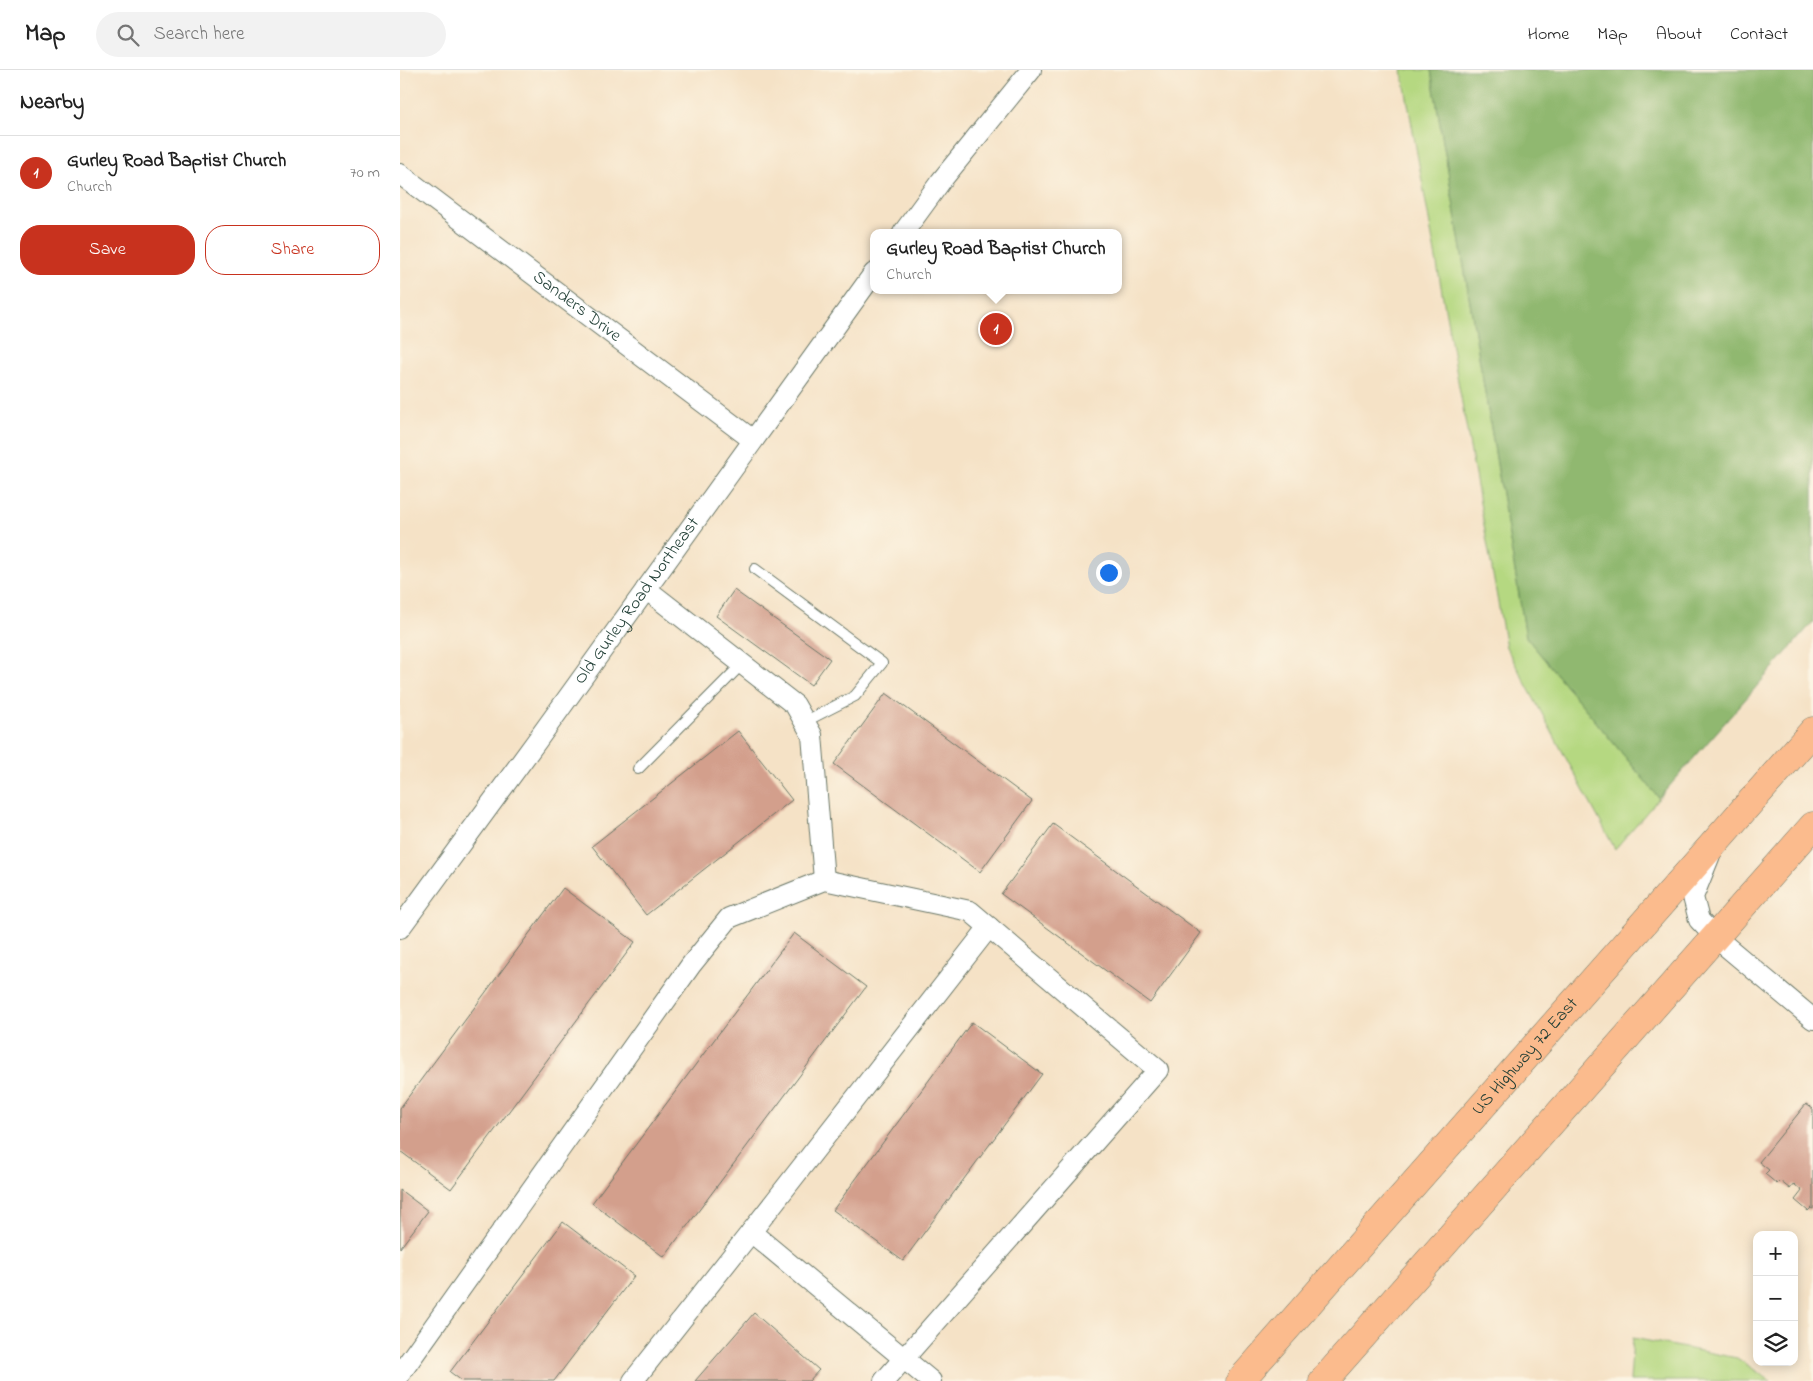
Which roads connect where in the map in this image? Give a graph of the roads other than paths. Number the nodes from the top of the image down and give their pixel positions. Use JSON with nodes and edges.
{"nodes":[{"id":1,"x":1028,"y":71,"type":"edge"},
{"id":2,"x":400,"y":174,"type":"edge"},
{"id":3,"x":906,"y":229,"type":"edge"},
{"id":4,"x":870,"y":279,"type":"edge"},
{"id":5,"x":753,"y":440,"type":"junction"},
{"id":6,"x":755,"y":569,"type":"dead end"},
{"id":7,"x":646,"y":589,"type":"junction"},
{"id":8,"x":742,"y":664,"type":"junction"},
{"id":9,"x":804,"y":722,"type":"junction"},
{"id":10,"x":1813,"y":731,"type":"edge"},
{"id":11,"x":638,"y":770,"type":"dead end"},
{"id":12,"x":1813,"y":826,"type":"edge"},
{"id":13,"x":1716,"y":842,"type":"junction"},
{"id":14,"x":824,"y":880,"type":"junction"},
{"id":15,"x":400,"y":926,"type":"edge"},
{"id":16,"x":989,"y":926,"type":"junction"},
{"id":17,"x":1715,"y":936,"type":"junction"},
{"id":18,"x":1813,"y":1019,"type":"edge"},
{"id":19,"x":752,"y":1232,"type":"junction"},
{"id":20,"x":904,"y":1358,"type":"junction"},
{"id":21,"x":400,"y":1374,"type":"edge"},
{"id":22,"x":633,"y":1381,"type":"edge"},
{"id":23,"x":884,"y":1381,"type":"edge"},
{"id":24,"x":931,"y":1381,"type":"edge"},
{"id":25,"x":1240,"y":1381,"type":"edge"},
{"id":26,"x":1323,"y":1381,"type":"edge"}],
"edges":[{"from":1,"to":3,"type":"street"},
{"from":2,"to":5,"type":"street","name":"Sanders Drive"},
{"from":4,"to":5,"type":"street","name":"Old Gurley Road Northeast"},
{"from":5,"to":7,"type":"street","name":"Old Gurley Road Northeast"},
{"from":6,"to":9,"type":"lane"},
{"from":7,"to":8,"type":"street"},
{"from":7,"to":15,"type":"street","name":"Old Gurley Road Northeast"},
{"from":8,"to":9,"type":"street"},
{"from":8,"to":11,"type":"lane"},
{"from":9,"to":14,"type":"street"},
{"from":10,"to":13,"type":"highway","name":"US Highway 72 East"},
{"from":12,"to":17,"type":"highway"},
{"from":13,"to":17,"type":"street"},
{"from":13,"to":25,"type":"highway","name":"US Highway 72 East"},
{"from":14,"to":16,"type":"street"},
{"from":14,"to":21,"type":"street"},
{"from":16,"to":19,"type":"street"},
{"from":16,"to":20,"type":"street"},
{"from":17,"to":18,"type":"street"},
{"from":17,"to":26,"type":"highway"},
{"from":19,"to":20,"type":"street"},
{"from":19,"to":22,"type":"street"},
{"from":20,"to":23,"type":"street"},
{"from":20,"to":24,"type":"street"}]}
